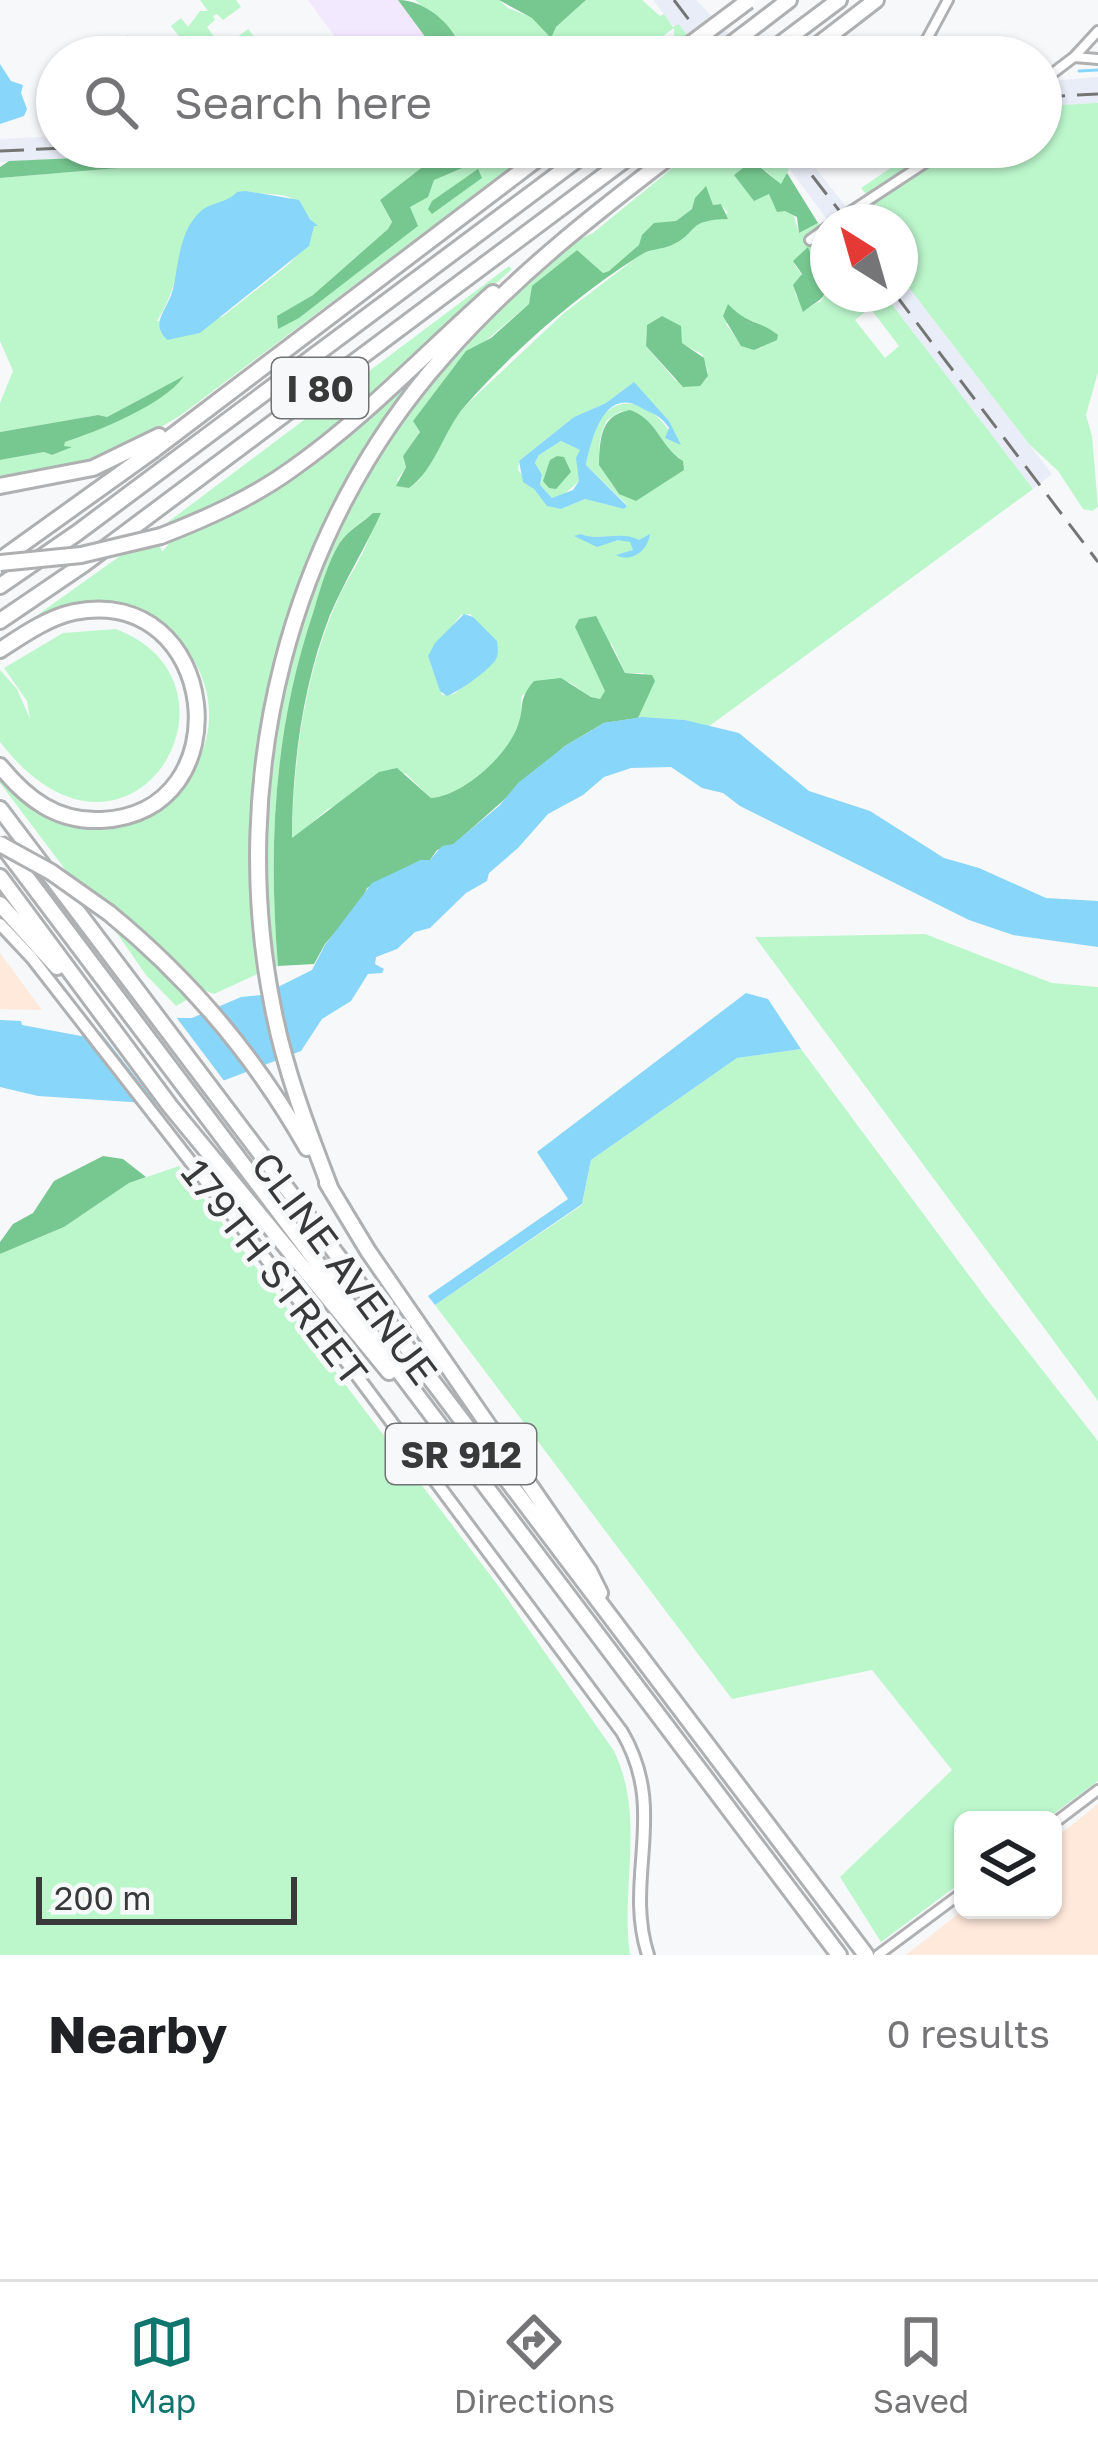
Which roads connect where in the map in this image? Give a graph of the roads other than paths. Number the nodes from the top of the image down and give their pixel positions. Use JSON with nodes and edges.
{"nodes":[{"id":1,"x":748,"y":0,"type":"edge"},
{"id":2,"x":789,"y":0,"type":"edge"},
{"id":3,"x":839,"y":0,"type":"edge"},
{"id":4,"x":876,"y":0,"type":"edge"},
{"id":5,"x":948,"y":0,"type":"edge"},
{"id":6,"x":1098,"y":31,"type":"edge"},
{"id":7,"x":701,"y":36,"type":"edge"},
{"id":8,"x":742,"y":36,"type":"edge"},
{"id":9,"x":791,"y":36,"type":"edge"},
{"id":10,"x":829,"y":36,"type":"edge"},
{"id":11,"x":929,"y":36,"type":"edge"},
{"id":12,"x":1075,"y":57,"type":"junction"},
{"id":13,"x":1098,"y":58,"type":"edge"},
{"id":14,"x":1062,"y":67,"type":"edge"},
{"id":15,"x":524,"y":168,"type":"edge"},
{"id":16,"x":566,"y":168,"type":"edge"},
{"id":17,"x":615,"y":168,"type":"edge"},
{"id":18,"x":656,"y":168,"type":"edge"},
{"id":19,"x":918,"y":168,"type":"edge"},
{"id":20,"x":862,"y":204,"type":"edge"},
{"id":21,"x":572,"y":232,"type":"junction"},
{"id":22,"x":219,"y":398,"type":"junction"},
{"id":23,"x":0,"y":486,"type":"edge"},
{"id":24,"x":0,"y":562,"type":"edge"},
{"id":25,"x":0,"y":586,"type":"edge"},
{"id":26,"x":0,"y":621,"type":"edge"},
{"id":27,"x":0,"y":650,"type":"edge"},
{"id":28,"x":0,"y":766,"type":"edge"},
{"id":29,"x":0,"y":809,"type":"edge"},
{"id":30,"x":0,"y":843,"type":"edge"},
{"id":31,"x":0,"y":877,"type":"edge"},
{"id":32,"x":0,"y":904,"type":"edge"},
{"id":33,"x":0,"y":924,"type":"edge"},
{"id":34,"x":85,"y":996,"type":"junction"},
{"id":35,"x":331,"y":1190,"type":"junction"},
{"id":36,"x":446,"y":1435,"type":"junction"},
{"id":37,"x":613,"y":1619,"type":"junction"},
{"id":38,"x":1098,"y":1790,"type":"edge"},
{"id":39,"x":1062,"y":1817,"type":"edge"},
{"id":40,"x":954,"y":1899,"type":"edge"},
{"id":41,"x":648,"y":1955,"type":"edge"},
{"id":42,"x":839,"y":1955,"type":"edge"},
{"id":43,"x":866,"y":1955,"type":"edge"},
{"id":44,"x":878,"y":1955,"type":"edge"}],
"edges":[{"from":1,"to":7,"type":"highway","bridge":true},
{"from":2,"to":8,"type":"highway","bridge":true},
{"from":3,"to":9,"type":"highway"},
{"from":4,"to":10,"type":"highway"},
{"from":5,"to":11,"type":"street"},
{"from":6,"to":12,"type":"street"},
{"from":12,"to":13,"type":"street"},
{"from":12,"to":14,"type":"street"},
{"from":15,"to":22,"type":"highway"},
{"from":16,"to":25,"type":"highway","number":"I 80"},
{"from":17,"to":26,"type":"highway","number":"I 80"},
{"from":18,"to":21,"type":"highway"},
{"from":19,"to":20,"type":"street"},
{"from":21,"to":24,"type":"highway","bridge":true},
{"from":21,"to":35,"type":"highway"},
{"from":22,"to":23,"type":"highway"},
{"from":22,"to":24,"type":"highway"},
{"from":27,"to":28,"type":"highway"},
{"from":29,"to":37,"type":"highway","name":"CLINE AVENUE","number":"SR 912"},
{"from":30,"to":35,"type":"highway","bridge":true},
{"from":30,"to":36,"type":"highway","name":"CLINE AVENUE","number":"SR 912"},
{"from":31,"to":34,"type":"highway"},
{"from":32,"to":34,"type":"highway"},
{"from":33,"to":41,"type":"street","name":"179TH STREET"},
{"from":34,"to":36,"type":"highway"},
{"from":35,"to":37,"type":"highway"},
{"from":36,"to":42,"type":"highway","name":"CLINE AVENUE","number":"SR 912"},
{"from":37,"to":43,"type":"highway","name":"CLINE AVENUE","number":"SR 912"},
{"from":38,"to":39,"type":"street"},
{"from":40,"to":44,"type":"street"}]}
